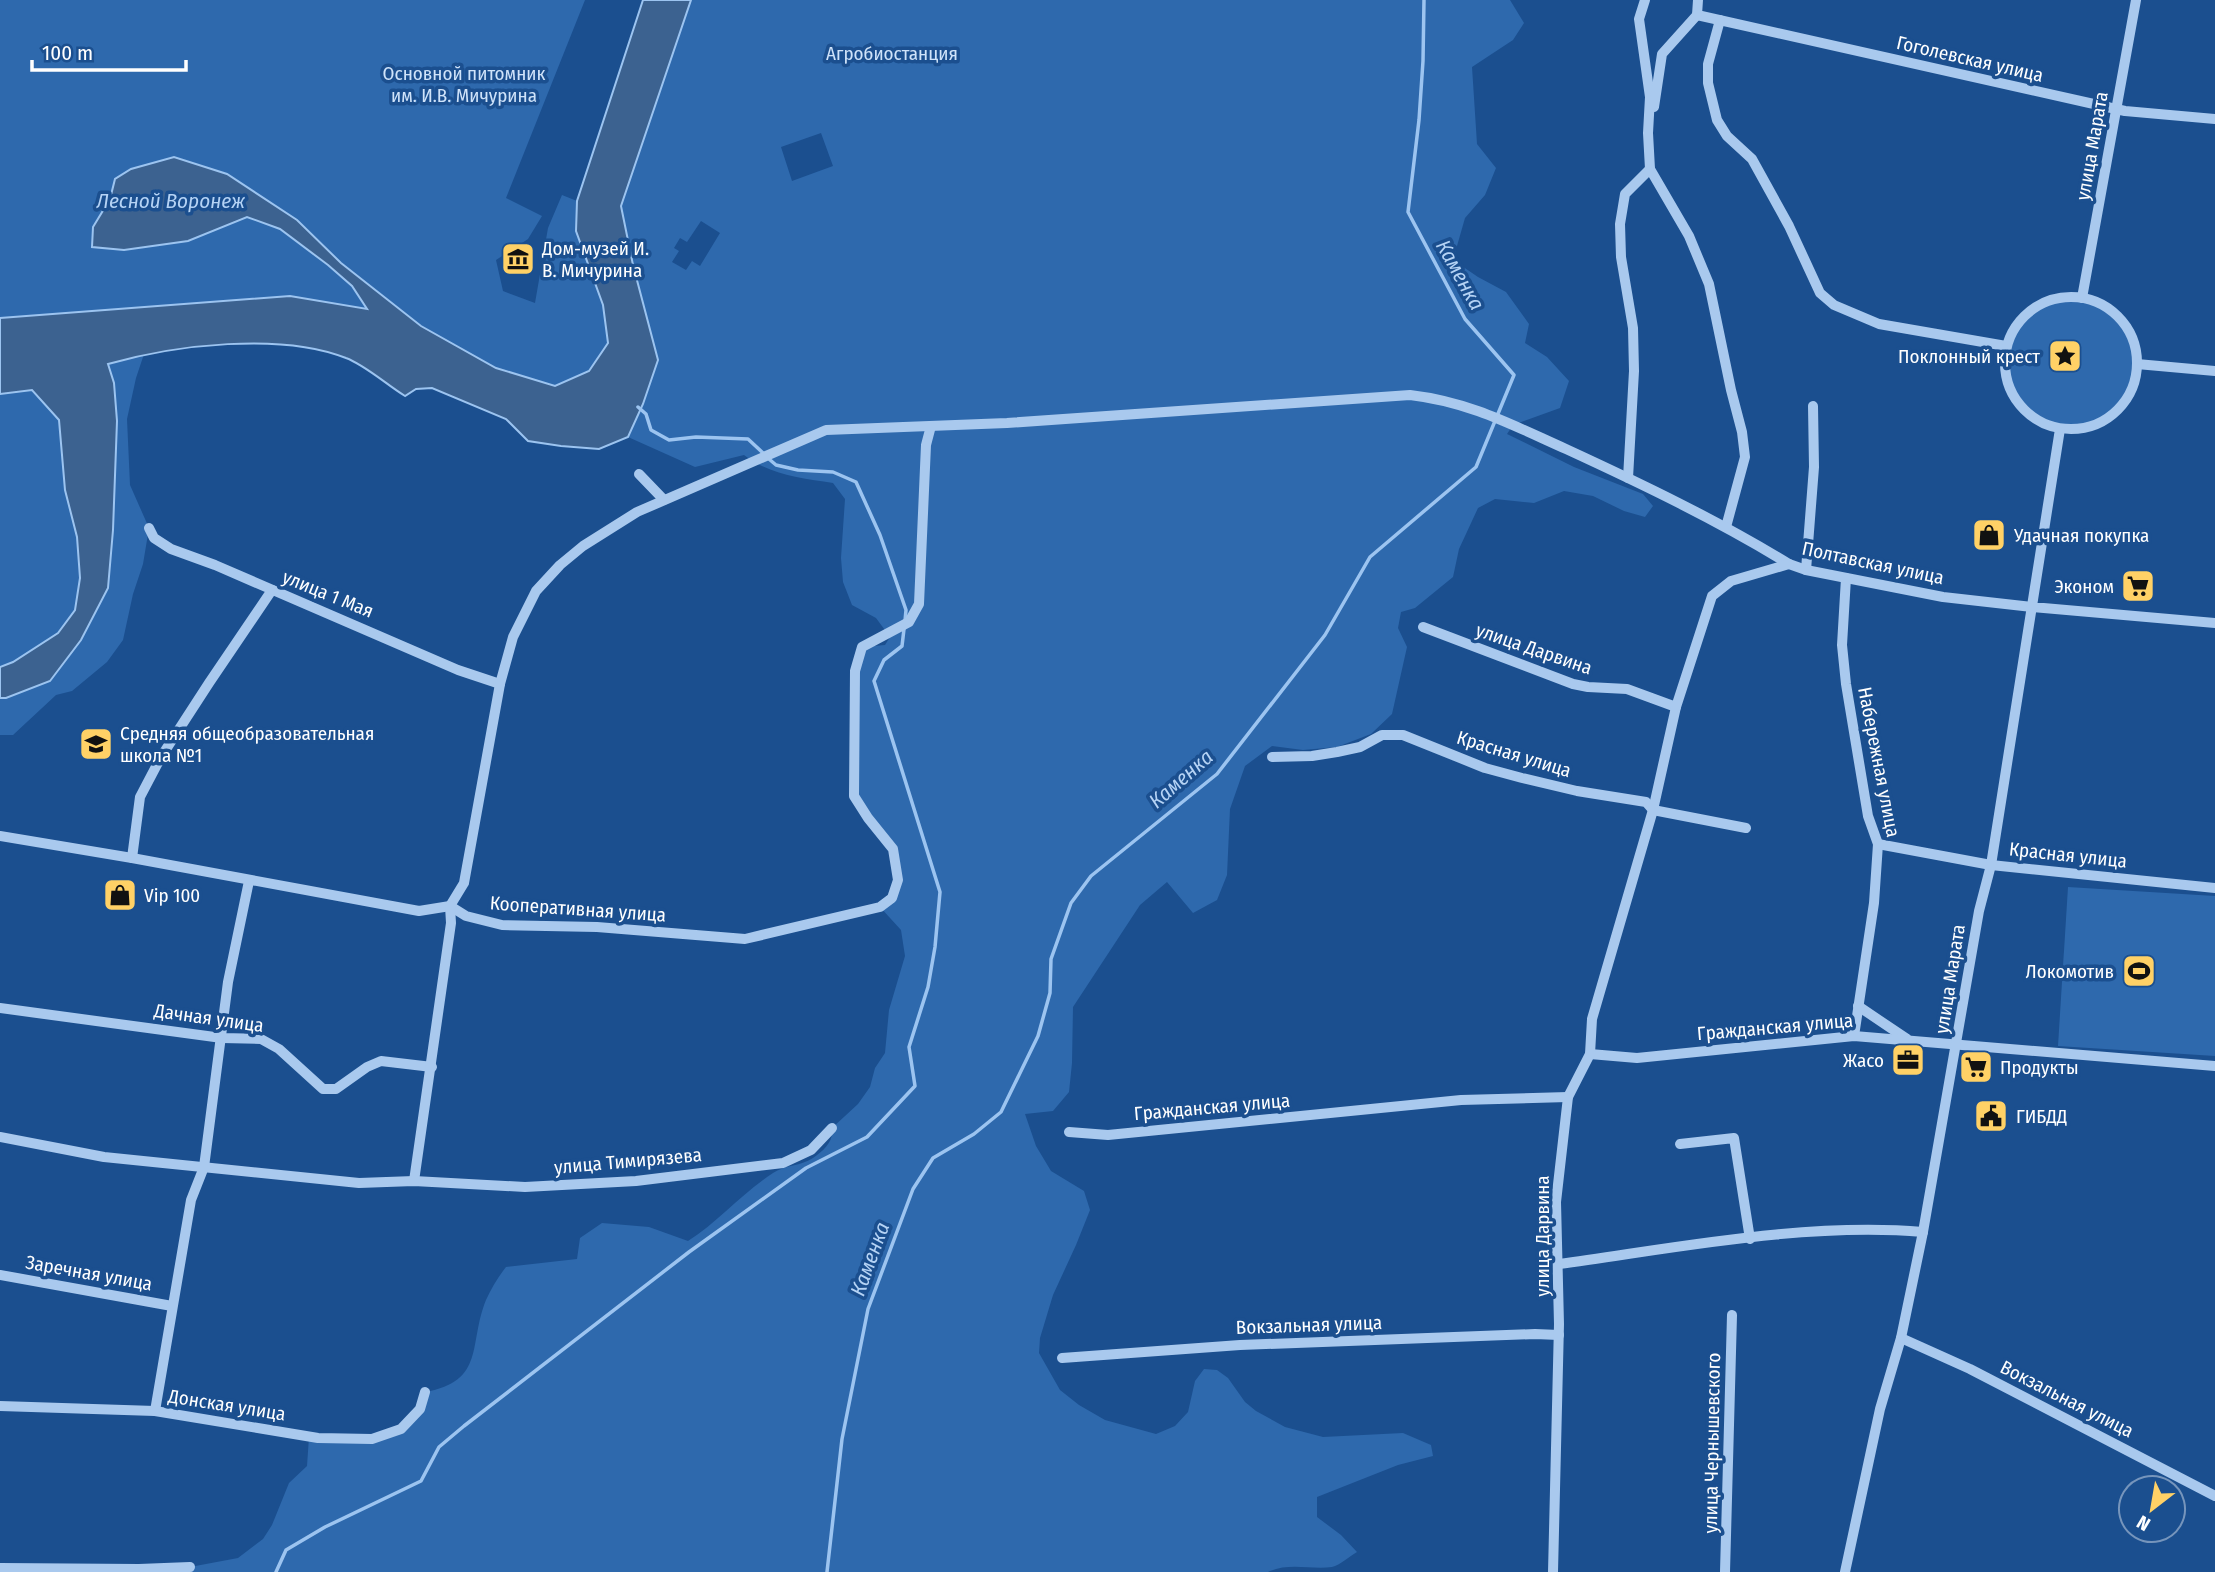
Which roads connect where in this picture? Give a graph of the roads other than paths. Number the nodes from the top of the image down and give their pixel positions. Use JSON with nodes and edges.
{"nodes":[{"id":1,"x":1645,"y":0,"type":"edge"},
{"id":2,"x":1698,"y":0,"type":"edge"},
{"id":3,"x":2136,"y":0,"type":"edge"},
{"id":4,"x":1697,"y":15,"type":"junction"},
{"id":5,"x":1720,"y":20,"type":"junction"},
{"id":6,"x":2117,"y":109,"type":"junction"},
{"id":7,"x":1649,"y":119,"type":"junction"},
{"id":8,"x":2215,"y":119,"type":"edge"},
{"id":9,"x":1650,"y":169,"type":"junction"},
{"id":10,"x":2082,"y":298,"type":"junction"},
{"id":11,"x":2006,"y":346,"type":"junction"},
{"id":12,"x":2137,"y":364,"type":"junction"},
{"id":13,"x":2215,"y":371,"type":"edge"},
{"id":14,"x":1813,"y":406,"type":"dead end"},
{"id":15,"x":931,"y":426,"type":"junction"},
{"id":16,"x":2060,"y":429,"type":"junction"},
{"id":17,"x":639,"y":474,"type":"dead end"},
{"id":18,"x":1628,"y":478,"type":"junction"},
{"id":19,"x":664,"y":500,"type":"junction"},
{"id":20,"x":1726,"y":527,"type":"junction"},
{"id":21,"x":149,"y":528,"type":"dead end"},
{"id":22,"x":1789,"y":564,"type":"junction"},
{"id":23,"x":1807,"y":570,"type":"junction"},
{"id":24,"x":1846,"y":578,"type":"junction"},
{"id":25,"x":272,"y":590,"type":"junction"},
{"id":26,"x":2032,"y":607,"type":"junction"},
{"id":27,"x":2215,"y":622,"type":"edge"},
{"id":28,"x":1423,"y":627,"type":"dead end"},
{"id":29,"x":500,"y":684,"type":"junction"},
{"id":30,"x":1676,"y":707,"type":"junction"},
{"id":31,"x":1272,"y":757,"type":"dead end"},
{"id":32,"x":1653,"y":810,"type":"junction"},
{"id":33,"x":1746,"y":828,"type":"dead end"},
{"id":34,"x":0,"y":836,"type":"edge"},
{"id":35,"x":1878,"y":844,"type":"junction"},
{"id":36,"x":132,"y":858,"type":"junction"},
{"id":37,"x":1991,"y":865,"type":"junction"},
{"id":38,"x":249,"y":881,"type":"junction"},
{"id":39,"x":2215,"y":888,"type":"edge"},
{"id":40,"x":450,"y":906,"type":"junction"},
{"id":41,"x":1858,"y":1006,"type":"junction"},
{"id":42,"x":0,"y":1009,"type":"edge"},
{"id":43,"x":1854,"y":1036,"type":"junction"},
{"id":44,"x":222,"y":1038,"type":"junction"},
{"id":45,"x":1907,"y":1040,"type":"junction"},
{"id":46,"x":1957,"y":1045,"type":"junction"},
{"id":47,"x":1590,"y":1054,"type":"junction"},
{"id":48,"x":2215,"y":1066,"type":"edge"},
{"id":49,"x":432,"y":1067,"type":"junction"},
{"id":50,"x":1568,"y":1097,"type":"junction"},
{"id":51,"x":832,"y":1128,"type":"dead end"},
{"id":52,"x":1069,"y":1132,"type":"dead end"},
{"id":53,"x":0,"y":1137,"type":"edge"},
{"id":54,"x":1680,"y":1144,"type":"dead end"},
{"id":55,"x":204,"y":1167,"type":"junction"},
{"id":56,"x":414,"y":1181,"type":"junction"},
{"id":57,"x":1923,"y":1232,"type":"junction"},
{"id":58,"x":1750,"y":1238,"type":"junction"},
{"id":59,"x":1559,"y":1264,"type":"junction"},
{"id":60,"x":0,"y":1275,"type":"edge"},
{"id":61,"x":172,"y":1306,"type":"junction"},
{"id":62,"x":1732,"y":1315,"type":"dead end"},
{"id":63,"x":1559,"y":1335,"type":"junction"},
{"id":64,"x":1901,"y":1338,"type":"junction"},
{"id":65,"x":1062,"y":1358,"type":"dead end"},
{"id":66,"x":425,"y":1392,"type":"dead end"},
{"id":67,"x":0,"y":1406,"type":"edge"},
{"id":68,"x":155,"y":1411,"type":"junction"},
{"id":69,"x":2215,"y":1496,"type":"edge"},
{"id":70,"x":0,"y":1567,"type":"edge"},
{"id":71,"x":190,"y":1567,"type":"dead end"},
{"id":72,"x":1553,"y":1572,"type":"edge"},
{"id":73,"x":1725,"y":1572,"type":"edge"},
{"id":74,"x":1845,"y":1572,"type":"edge"}],
"edges":[{"from":1,"to":7,"type":"street"},
{"from":2,"to":4,"type":"street"},
{"from":3,"to":6,"type":"street","name":"улица Марата"},
{"from":4,"to":5,"type":"street"},
{"from":4,"to":7,"type":"street"},
{"from":5,"to":6,"type":"street","name":"Гоголевская улица"},
{"from":5,"to":11,"type":"street"},
{"from":6,"to":8,"type":"street","name":"Гоголевская улица"},
{"from":6,"to":10,"type":"street","name":"улица Марата"},
{"from":7,"to":9,"type":"street"},
{"from":9,"to":18,"type":"street"},
{"from":9,"to":20,"type":"street"},
{"from":10,"to":11,"type":"street"},
{"from":10,"to":12,"type":"street"},
{"from":11,"to":16,"type":"street"},
{"from":12,"to":13,"type":"street"},
{"from":12,"to":16,"type":"street"},
{"from":14,"to":23,"type":"street"},
{"from":15,"to":18,"type":"street","name":"Полтавская улица"},
{"from":15,"to":19,"type":"street","name":"Полтавская улица"},
{"from":15,"to":40,"type":"street","name":"Кооперативная улица"},
{"from":16,"to":26,"type":"street","name":"улица Марата"},
{"from":17,"to":19,"type":"street"},
{"from":18,"to":20,"type":"street","name":"Полтавская улица"},
{"from":19,"to":29,"type":"street"},
{"from":20,"to":22,"type":"street","name":"Полтавская улица"},
{"from":21,"to":25,"type":"street","name":"улица 1 Мая"},
{"from":22,"to":23,"type":"street","name":"Полтавская улица"},
{"from":22,"to":30,"type":"street","name":"улица Дарвина"},
{"from":23,"to":24,"type":"street","name":"Полтавская улица"},
{"from":24,"to":26,"type":"street","name":"Полтавская улица"},
{"from":24,"to":35,"type":"street","name":"Набережная улица"},
{"from":25,"to":29,"type":"street","name":"улица 1 Мая"},
{"from":25,"to":36,"type":"street"},
{"from":26,"to":27,"type":"street","name":"Полтавская улица"},
{"from":26,"to":37,"type":"street","name":"улица Марата"},
{"from":28,"to":30,"type":"street","name":"улица Дарвина"},
{"from":29,"to":40,"type":"street"},
{"from":30,"to":32,"type":"street","name":"улица Дарвина"},
{"from":31,"to":32,"type":"street","name":"Красная улица"},
{"from":32,"to":33,"type":"street","name":"Красная улица"},
{"from":32,"to":47,"type":"street","name":"улица Дарвина"},
{"from":34,"to":36,"type":"street"},
{"from":35,"to":37,"type":"street","name":"Красная улица"},
{"from":35,"to":41,"type":"street","name":"Набережная улица"},
{"from":36,"to":38,"type":"street"},
{"from":37,"to":39,"type":"street","name":"Красная улица"},
{"from":37,"to":46,"type":"street","name":"улица Марата"},
{"from":38,"to":40,"type":"street"},
{"from":38,"to":44,"type":"street"},
{"from":40,"to":49,"type":"street"},
{"from":41,"to":43,"type":"street","name":"Набережная улица"},
{"from":41,"to":45,"type":"street"},
{"from":42,"to":44,"type":"street","name":"Дачная улица"},
{"from":43,"to":45,"type":"street","name":"Гражданская улица"},
{"from":43,"to":47,"type":"street","name":"Гражданская улица"},
{"from":44,"to":49,"type":"street","name":"Дачная улица"},
{"from":44,"to":55,"type":"street"},
{"from":45,"to":46,"type":"street","name":"Гражданская улица"},
{"from":46,"to":48,"type":"street","name":"Гражданская улица"},
{"from":46,"to":57,"type":"street","name":"улица Марата"},
{"from":47,"to":50,"type":"street","name":"улица Дарвина"},
{"from":49,"to":56,"type":"street"},
{"from":50,"to":52,"type":"street","name":"Гражданская улица"},
{"from":50,"to":59,"type":"street","name":"улица Дарвина"},
{"from":51,"to":56,"type":"street","name":"улица Тимирязева"},
{"from":53,"to":55,"type":"street","name":"улица Тимирязева"},
{"from":54,"to":58,"type":"street"},
{"from":55,"to":56,"type":"street","name":"улица Тимирязева"},
{"from":55,"to":61,"type":"street"},
{"from":57,"to":58,"type":"street"},
{"from":57,"to":64,"type":"street","name":"улица Марата"},
{"from":58,"to":59,"type":"street"},
{"from":59,"to":63,"type":"street","name":"улица Дарвина"},
{"from":60,"to":61,"type":"street","name":"Заречная улица"},
{"from":61,"to":68,"type":"street"},
{"from":62,"to":73,"type":"street","name":"улица Чернышевского"},
{"from":63,"to":65,"type":"street","name":"Вокзальная улица"},
{"from":63,"to":72,"type":"street","name":"улица Дарвина"},
{"from":64,"to":69,"type":"street","name":"Вокзальная улица"},
{"from":64,"to":74,"type":"street","name":"улица Марата"},
{"from":66,"to":68,"type":"street","name":"Донская улица"},
{"from":67,"to":68,"type":"street","name":"Донская улица"},
{"from":70,"to":71,"type":"street"}]}
